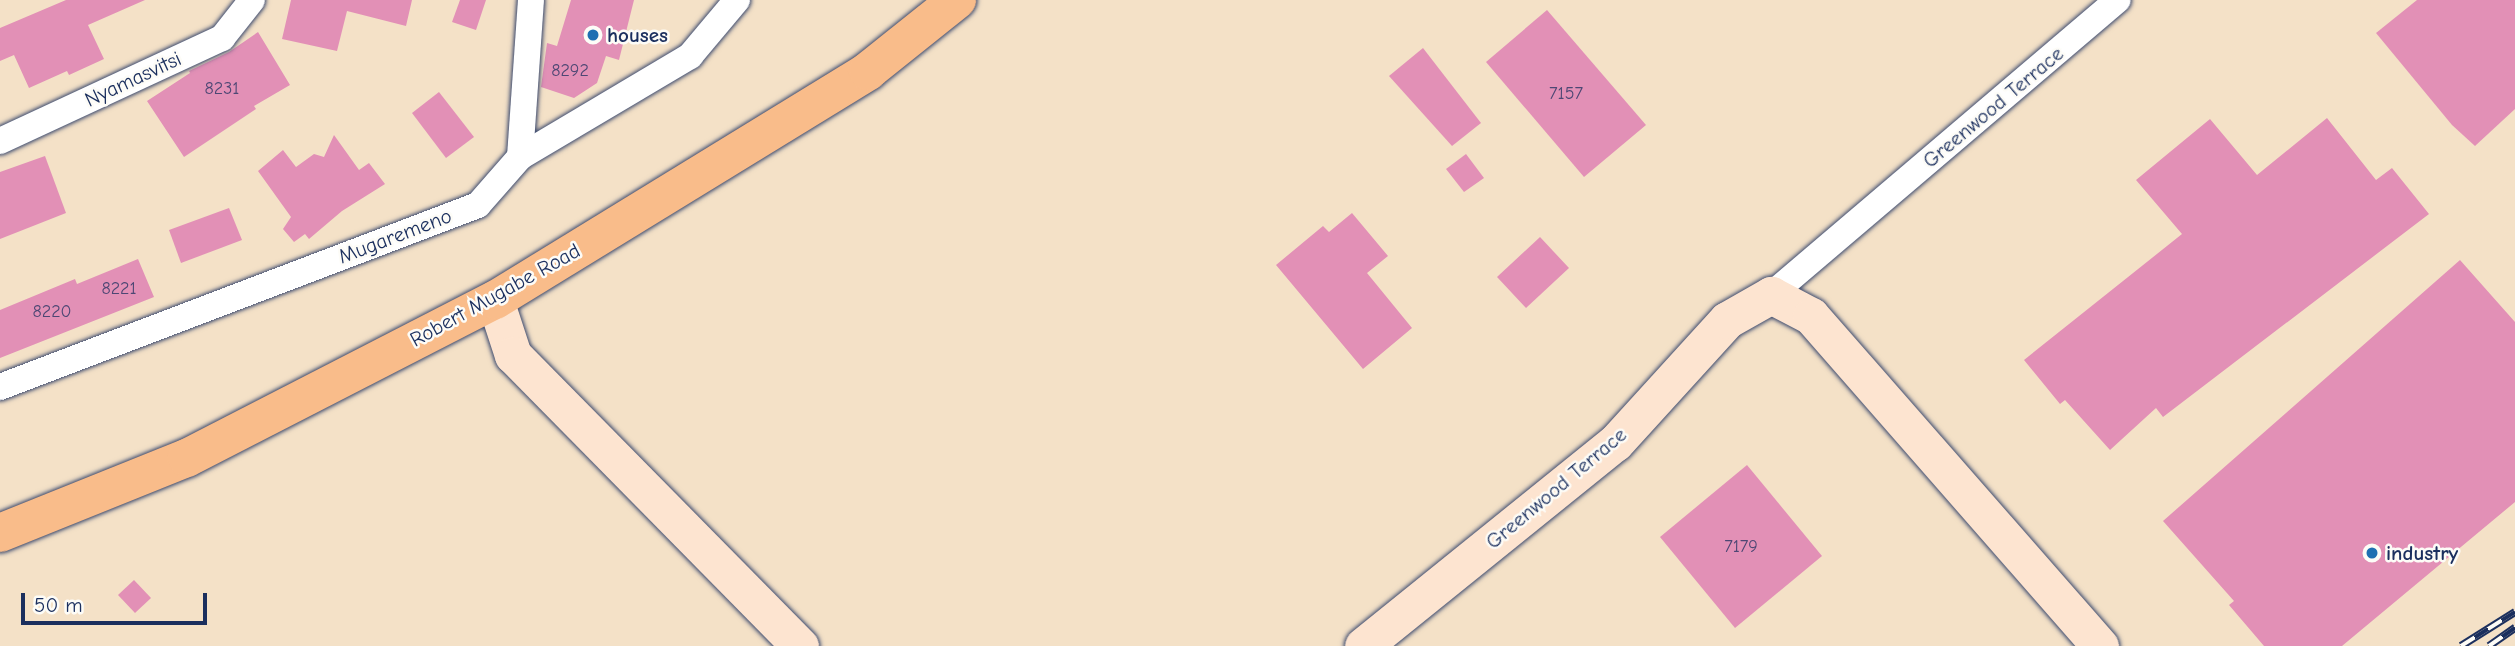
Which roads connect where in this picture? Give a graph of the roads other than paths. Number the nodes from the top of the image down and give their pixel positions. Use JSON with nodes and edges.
{"nodes":[{"id":1,"x":252,"y":0,"type":"edge"},
{"id":2,"x":531,"y":0,"type":"edge"},
{"id":3,"x":737,"y":0,"type":"edge"},
{"id":4,"x":957,"y":0,"type":"edge"},
{"id":5,"x":2118,"y":0,"type":"edge"},
{"id":6,"x":0,"y":141,"type":"edge"},
{"id":7,"x":520,"y":157,"type":"junction"},
{"id":8,"x":1771,"y":295,"type":"junction"},
{"id":9,"x":495,"y":300,"type":"junction"},
{"id":10,"x":0,"y":387,"type":"edge"},
{"id":11,"x":0,"y":533,"type":"edge"},
{"id":12,"x":800,"y":646,"type":"edge"},
{"id":13,"x":1363,"y":646,"type":"edge"},
{"id":14,"x":2100,"y":646,"type":"edge"}],
"edges":[{"from":1,"to":6,"type":"street","name":"Nyamasvitsi"},
{"from":2,"to":7,"type":"street"},
{"from":3,"to":7,"type":"street","name":"Mugaremeno"},
{"from":4,"to":9,"type":"main road","name":"Robert Mugabe Road"},
{"from":5,"to":8,"type":"street","name":"Greenwood Terrace"},
{"from":7,"to":10,"type":"street","name":"Mugaremeno"},
{"from":8,"to":13,"type":"street","name":"Greenwood Terrace"},
{"from":8,"to":14,"type":"street"},
{"from":9,"to":11,"type":"main road","name":"Robert Mugabe Road"},
{"from":9,"to":12,"type":"street"}]}
